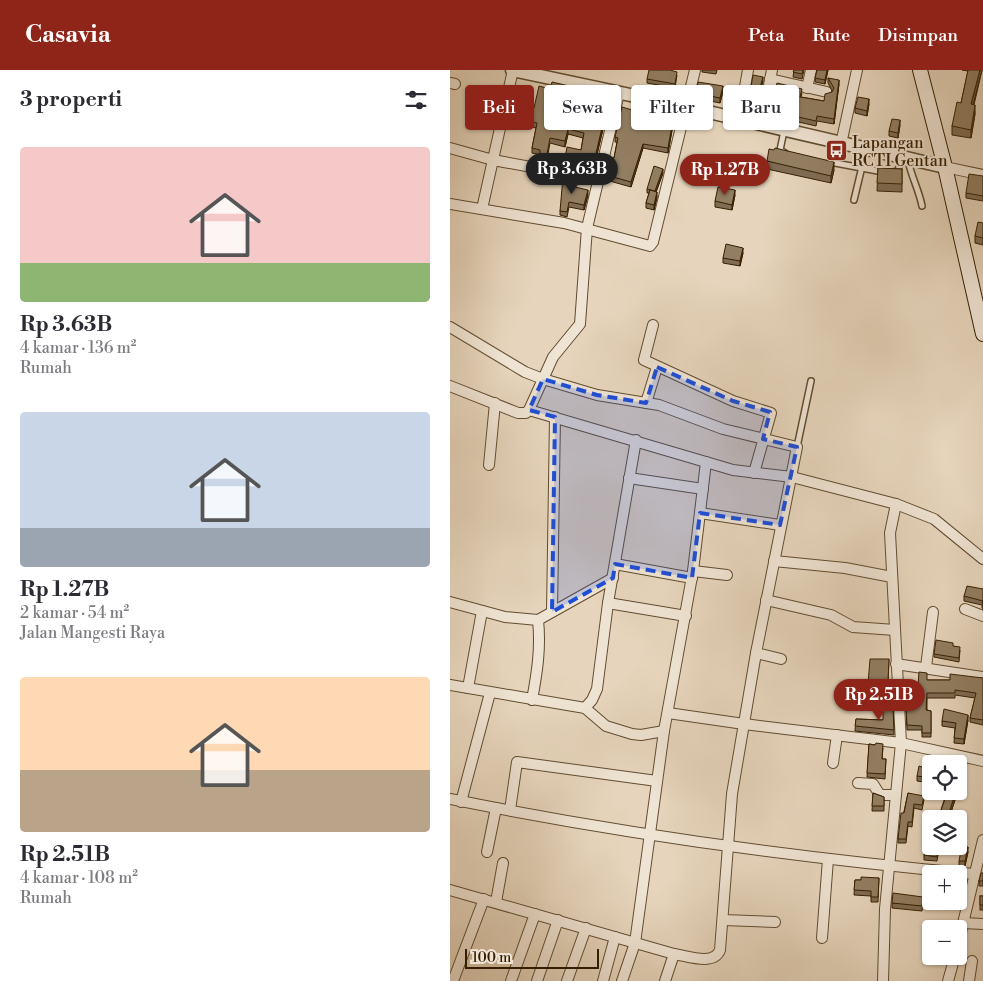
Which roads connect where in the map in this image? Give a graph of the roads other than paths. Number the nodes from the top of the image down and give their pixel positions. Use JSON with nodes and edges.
{"nodes":[{"id":1,"x":513,"y":70,"type":"edge"},
{"id":2,"x":695,"y":70,"type":"edge"},
{"id":3,"x":748,"y":70,"type":"edge"},
{"id":4,"x":811,"y":70,"type":"edge"},
{"id":5,"x":857,"y":70,"type":"edge"},
{"id":6,"x":920,"y":70,"type":"edge"},
{"id":7,"x":771,"y":74,"type":"edge"},
{"id":8,"x":582,"y":85,"type":"edge"},
{"id":9,"x":692,"y":85,"type":"edge"},
{"id":10,"x":745,"y":85,"type":"edge"},
{"id":11,"x":807,"y":88,"type":"junction"},
{"id":12,"x":827,"y":92,"type":"edge"},
{"id":13,"x":610,"y":130,"type":"edge"},
{"id":14,"x":681,"y":130,"type":"edge"},
{"id":15,"x":780,"y":130,"type":"edge"},
{"id":16,"x":784,"y":131,"type":"junction"},
{"id":17,"x":841,"y":144,"type":"junction"},
{"id":18,"x":450,"y":148,"type":"edge"},
{"id":19,"x":866,"y":150,"type":"junction"},
{"id":20,"x":793,"y":154,"type":"edge"},
{"id":21,"x":493,"y":160,"type":"junction"},
{"id":22,"x":822,"y":160,"type":"edge"},
{"id":23,"x":905,"y":160,"type":"junction"},
{"id":24,"x":861,"y":168,"type":"junction"},
{"id":25,"x":946,"y":168,"type":"junction"},
{"id":26,"x":983,"y":175,"type":"edge"},
{"id":27,"x":597,"y":179,"type":"junction"},
{"id":28,"x":854,"y":200,"type":"dead end"},
{"id":29,"x":450,"y":204,"type":"edge"},
{"id":30,"x":922,"y":206,"type":"dead end"},
{"id":31,"x":482,"y":209,"type":"junction"},
{"id":32,"x":587,"y":228,"type":"junction"},
{"id":33,"x":653,"y":325,"type":"dead end"},
{"id":34,"x":450,"y":327,"type":"edge"},
{"id":35,"x":983,"y":334,"type":"edge"},
{"id":36,"x":656,"y":367,"type":"junction"},
{"id":37,"x":543,"y":379,"type":"junction"},
{"id":38,"x":811,"y":381,"type":"dead end"},
{"id":39,"x":450,"y":386,"type":"edge"},
{"id":40,"x":495,"y":403,"type":"junction"},
{"id":41,"x":646,"y":403,"type":"junction"},
{"id":42,"x":529,"y":410,"type":"junction"},
{"id":43,"x":555,"y":417,"type":"junction"},
{"id":44,"x":763,"y":439,"type":"junction"},
{"id":45,"x":636,"y":440,"type":"junction"},
{"id":46,"x":797,"y":447,"type":"junction"},
{"id":47,"x":706,"y":462,"type":"junction"},
{"id":48,"x":489,"y":465,"type":"dead end"},
{"id":49,"x":754,"y":473,"type":"junction"},
{"id":50,"x":792,"y":477,"type":"junction"},
{"id":51,"x":629,"y":478,"type":"junction"},
{"id":52,"x":703,"y":489,"type":"junction"},
{"id":53,"x":896,"y":504,"type":"junction"},
{"id":54,"x":700,"y":513,"type":"junction"},
{"id":55,"x":780,"y":525,"type":"junction"},
{"id":56,"x":983,"y":559,"type":"edge"},
{"id":57,"x":774,"y":561,"type":"junction"},
{"id":58,"x":615,"y":564,"type":"junction"},
{"id":59,"x":693,"y":574,"type":"junction"},
{"id":60,"x":727,"y":575,"type":"dead end"},
{"id":61,"x":892,"y":577,"type":"junction"},
{"id":62,"x":612,"y":578,"type":"junction"},
{"id":63,"x":766,"y":600,"type":"junction"},
{"id":64,"x":450,"y":602,"type":"edge"},
{"id":65,"x":608,"y":602,"type":"junction"},
{"id":66,"x":965,"y":609,"type":"dead end"},
{"id":67,"x":482,"y":611,"type":"junction"},
{"id":68,"x":552,"y":612,"type":"junction"},
{"id":69,"x":933,"y":612,"type":"dead end"},
{"id":70,"x":686,"y":616,"type":"junction"},
{"id":71,"x":983,"y":616,"type":"edge"},
{"id":72,"x":538,"y":620,"type":"junction"},
{"id":73,"x":895,"y":630,"type":"junction"},
{"id":74,"x":756,"y":653,"type":"junction"},
{"id":75,"x":781,"y":659,"type":"dead end"},
{"id":76,"x":896,"y":664,"type":"junction"},
{"id":77,"x":926,"y":667,"type":"junction"},
{"id":78,"x":983,"y":677,"type":"edge"},
{"id":79,"x":450,"y":685,"type":"edge"},
{"id":80,"x":468,"y":688,"type":"junction"},
{"id":81,"x":490,"y":692,"type":"junction"},
{"id":82,"x":532,"y":700,"type":"junction"},
{"id":83,"x":585,"y":708,"type":"junction"},
{"id":84,"x":668,"y":713,"type":"junction"},
{"id":85,"x":744,"y":724,"type":"junction"},
{"id":86,"x":664,"y":731,"type":"junction"},
{"id":87,"x":837,"y":735,"type":"junction"},
{"id":88,"x":901,"y":743,"type":"junction"},
{"id":89,"x":983,"y":761,"type":"edge"},
{"id":90,"x":833,"y":763,"type":"dead end"},
{"id":91,"x":657,"y":781,"type":"junction"},
{"id":92,"x":858,"y":783,"type":"dead end"},
{"id":93,"x":896,"y":795,"type":"junction"},
{"id":94,"x":450,"y":799,"type":"edge"},
{"id":95,"x":461,"y":802,"type":"junction"},
{"id":96,"x":496,"y":808,"type":"junction"},
{"id":97,"x":510,"y":810,"type":"junction"},
{"id":98,"x":649,"y":834,"type":"junction"},
{"id":99,"x":983,"y":840,"type":"edge"},
{"id":100,"x":727,"y":846,"type":"junction"},
{"id":101,"x":487,"y":852,"type":"dead end"},
{"id":102,"x":828,"y":859,"type":"junction"},
{"id":103,"x":503,"y":863,"type":"dead end"},
{"id":104,"x":890,"y":866,"type":"junction"},
{"id":105,"x":974,"y":874,"type":"junction"},
{"id":106,"x":450,"y":890,"type":"edge"},
{"id":107,"x":484,"y":899,"type":"junction"},
{"id":108,"x":496,"y":902,"type":"junction"},
{"id":109,"x":535,"y":914,"type":"junction"},
{"id":110,"x":558,"y":920,"type":"junction"},
{"id":111,"x":722,"y":920,"type":"junction"},
{"id":112,"x":964,"y":920,"type":"edge"},
{"id":113,"x":776,"y":922,"type":"dead end"},
{"id":114,"x":967,"y":923,"type":"edge"},
{"id":115,"x":983,"y":924,"type":"edge"},
{"id":116,"x":586,"y":928,"type":"junction"},
{"id":117,"x":615,"y":937,"type":"junction"},
{"id":118,"x":822,"y":938,"type":"dead end"},
{"id":119,"x":636,"y":943,"type":"junction"},
{"id":120,"x":674,"y":954,"type":"junction"},
{"id":121,"x":972,"y":961,"type":"dead end"},
{"id":122,"x":952,"y":965,"type":"edge"},
{"id":123,"x":453,"y":981,"type":"edge"},
{"id":124,"x":511,"y":981,"type":"edge"},
{"id":125,"x":537,"y":981,"type":"edge"},
{"id":126,"x":567,"y":981,"type":"edge"},
{"id":127,"x":603,"y":981,"type":"edge"},
{"id":128,"x":622,"y":981,"type":"edge"},
{"id":129,"x":665,"y":981,"type":"edge"},
{"id":130,"x":884,"y":981,"type":"edge"},
{"id":131,"x":948,"y":981,"type":"edge"},
{"id":132,"x":969,"y":981,"type":"edge"}],
"edges":[{"from":1,"to":8,"type":"street"},
{"from":1,"to":21,"type":"street"},
{"from":2,"to":9,"type":"street"},
{"from":3,"to":10,"type":"street"},
{"from":4,"to":11,"type":"street"},
{"from":5,"to":17,"type":"street"},
{"from":6,"to":25,"type":"main road"},
{"from":7,"to":11,"type":"street"},
{"from":11,"to":12,"type":"street"},
{"from":13,"to":27,"type":"street"},
{"from":14,"to":32,"type":"street"},
{"from":15,"to":16,"type":"street"},
{"from":16,"to":17,"type":"street"},
{"from":16,"to":20,"type":"lane"},
{"from":17,"to":19,"type":"street"},
{"from":18,"to":21,"type":"street"},
{"from":19,"to":23,"type":"street"},
{"from":19,"to":24,"type":"lane"},
{"from":21,"to":27,"type":"street"},
{"from":21,"to":31,"type":"street"},
{"from":22,"to":24,"type":"lane"},
{"from":23,"to":24,"type":"lane"},
{"from":23,"to":25,"type":"street"},
{"from":23,"to":30,"type":"lane"},
{"from":24,"to":28,"type":"lane"},
{"from":25,"to":26,"type":"street"},
{"from":25,"to":35,"type":"main road"},
{"from":27,"to":32,"type":"street"},
{"from":29,"to":31,"type":"street"},
{"from":31,"to":32,"type":"street"},
{"from":32,"to":37,"type":"street"},
{"from":33,"to":36,"type":"street"},
{"from":34,"to":37,"type":"street"},
{"from":36,"to":41,"type":"street"},
{"from":36,"to":44,"type":"street"},
{"from":37,"to":41,"type":"street"},
{"from":37,"to":42,"type":"street"},
{"from":38,"to":46,"type":"lane"},
{"from":39,"to":40,"type":"street"},
{"from":40,"to":42,"type":"street"},
{"from":40,"to":48,"type":"street"},
{"from":41,"to":44,"type":"street"},
{"from":42,"to":43,"type":"street"},
{"from":43,"to":45,"type":"street"},
{"from":43,"to":68,"type":"street"},
{"from":44,"to":46,"type":"street"},
{"from":44,"to":49,"type":"street"},
{"from":45,"to":47,"type":"street"},
{"from":45,"to":51,"type":"street"},
{"from":46,"to":50,"type":"street"},
{"from":47,"to":49,"type":"street"},
{"from":47,"to":52,"type":"street"},
{"from":49,"to":50,"type":"street"},
{"from":50,"to":53,"type":"street"},
{"from":50,"to":55,"type":"street"},
{"from":51,"to":52,"type":"street"},
{"from":51,"to":58,"type":"street"},
{"from":52,"to":54,"type":"street"},
{"from":53,"to":56,"type":"street"},
{"from":53,"to":61,"type":"street"},
{"from":54,"to":55,"type":"street"},
{"from":54,"to":59,"type":"street"},
{"from":55,"to":57,"type":"street"},
{"from":57,"to":61,"type":"street"},
{"from":57,"to":63,"type":"street"},
{"from":58,"to":59,"type":"street"},
{"from":58,"to":62,"type":"street"},
{"from":59,"to":60,"type":"street"},
{"from":59,"to":70,"type":"street"},
{"from":61,"to":73,"type":"street"},
{"from":62,"to":65,"type":"street"},
{"from":62,"to":68,"type":"street"},
{"from":63,"to":73,"type":"street"},
{"from":63,"to":74,"type":"street"},
{"from":64,"to":67,"type":"street"},
{"from":65,"to":70,"type":"street"},
{"from":65,"to":83,"type":"street"},
{"from":66,"to":71,"type":"street"},
{"from":67,"to":72,"type":"street"},
{"from":67,"to":80,"type":"street"},
{"from":68,"to":72,"type":"street"},
{"from":69,"to":77,"type":"street"},
{"from":70,"to":84,"type":"street"},
{"from":72,"to":82,"type":"street"},
{"from":73,"to":76,"type":"street"},
{"from":74,"to":75,"type":"street"},
{"from":74,"to":85,"type":"street"},
{"from":76,"to":77,"type":"street"},
{"from":76,"to":88,"type":"street"},
{"from":77,"to":78,"type":"street"},
{"from":79,"to":80,"type":"street"},
{"from":80,"to":81,"type":"street"},
{"from":81,"to":82,"type":"street"},
{"from":81,"to":95,"type":"street"},
{"from":82,"to":83,"type":"street"},
{"from":83,"to":86,"type":"street"},
{"from":84,"to":85,"type":"street"},
{"from":84,"to":86,"type":"street"},
{"from":85,"to":87,"type":"street"},
{"from":85,"to":100,"type":"street"},
{"from":86,"to":91,"type":"street"},
{"from":87,"to":88,"type":"street"},
{"from":87,"to":90,"type":"street"},
{"from":88,"to":89,"type":"street"},
{"from":88,"to":93,"type":"street"},
{"from":91,"to":97,"type":"street"},
{"from":91,"to":98,"type":"street"},
{"from":92,"to":93,"type":"street"},
{"from":93,"to":104,"type":"street"},
{"from":94,"to":95,"type":"street"},
{"from":95,"to":96,"type":"street"},
{"from":96,"to":97,"type":"street"},
{"from":96,"to":101,"type":"street"},
{"from":97,"to":98,"type":"street"},
{"from":98,"to":100,"type":"street"},
{"from":98,"to":119,"type":"street"},
{"from":99,"to":105,"type":"street"},
{"from":100,"to":102,"type":"street"},
{"from":100,"to":111,"type":"street"},
{"from":102,"to":104,"type":"street"},
{"from":102,"to":118,"type":"street"},
{"from":103,"to":108,"type":"street"},
{"from":104,"to":105,"type":"street"},
{"from":104,"to":130,"type":"street"},
{"from":105,"to":112,"type":"street"},
{"from":106,"to":107,"type":"street"},
{"from":107,"to":108,"type":"street"},
{"from":107,"to":123,"type":"street"},
{"from":108,"to":109,"type":"street"},
{"from":109,"to":110,"type":"street"},
{"from":109,"to":124,"type":"street"},
{"from":110,"to":116,"type":"street"},
{"from":110,"to":125,"type":"street"},
{"from":111,"to":113,"type":"street"},
{"from":111,"to":120,"type":"street"},
{"from":114,"to":115,"type":"street"},
{"from":116,"to":117,"type":"street"},
{"from":116,"to":126,"type":"street"},
{"from":117,"to":119,"type":"street"},
{"from":117,"to":127,"type":"street"},
{"from":119,"to":120,"type":"street"},
{"from":119,"to":128,"type":"street"},
{"from":120,"to":129,"type":"street"},
{"from":121,"to":132,"type":"street"},
{"from":122,"to":131,"type":"street"}]}
